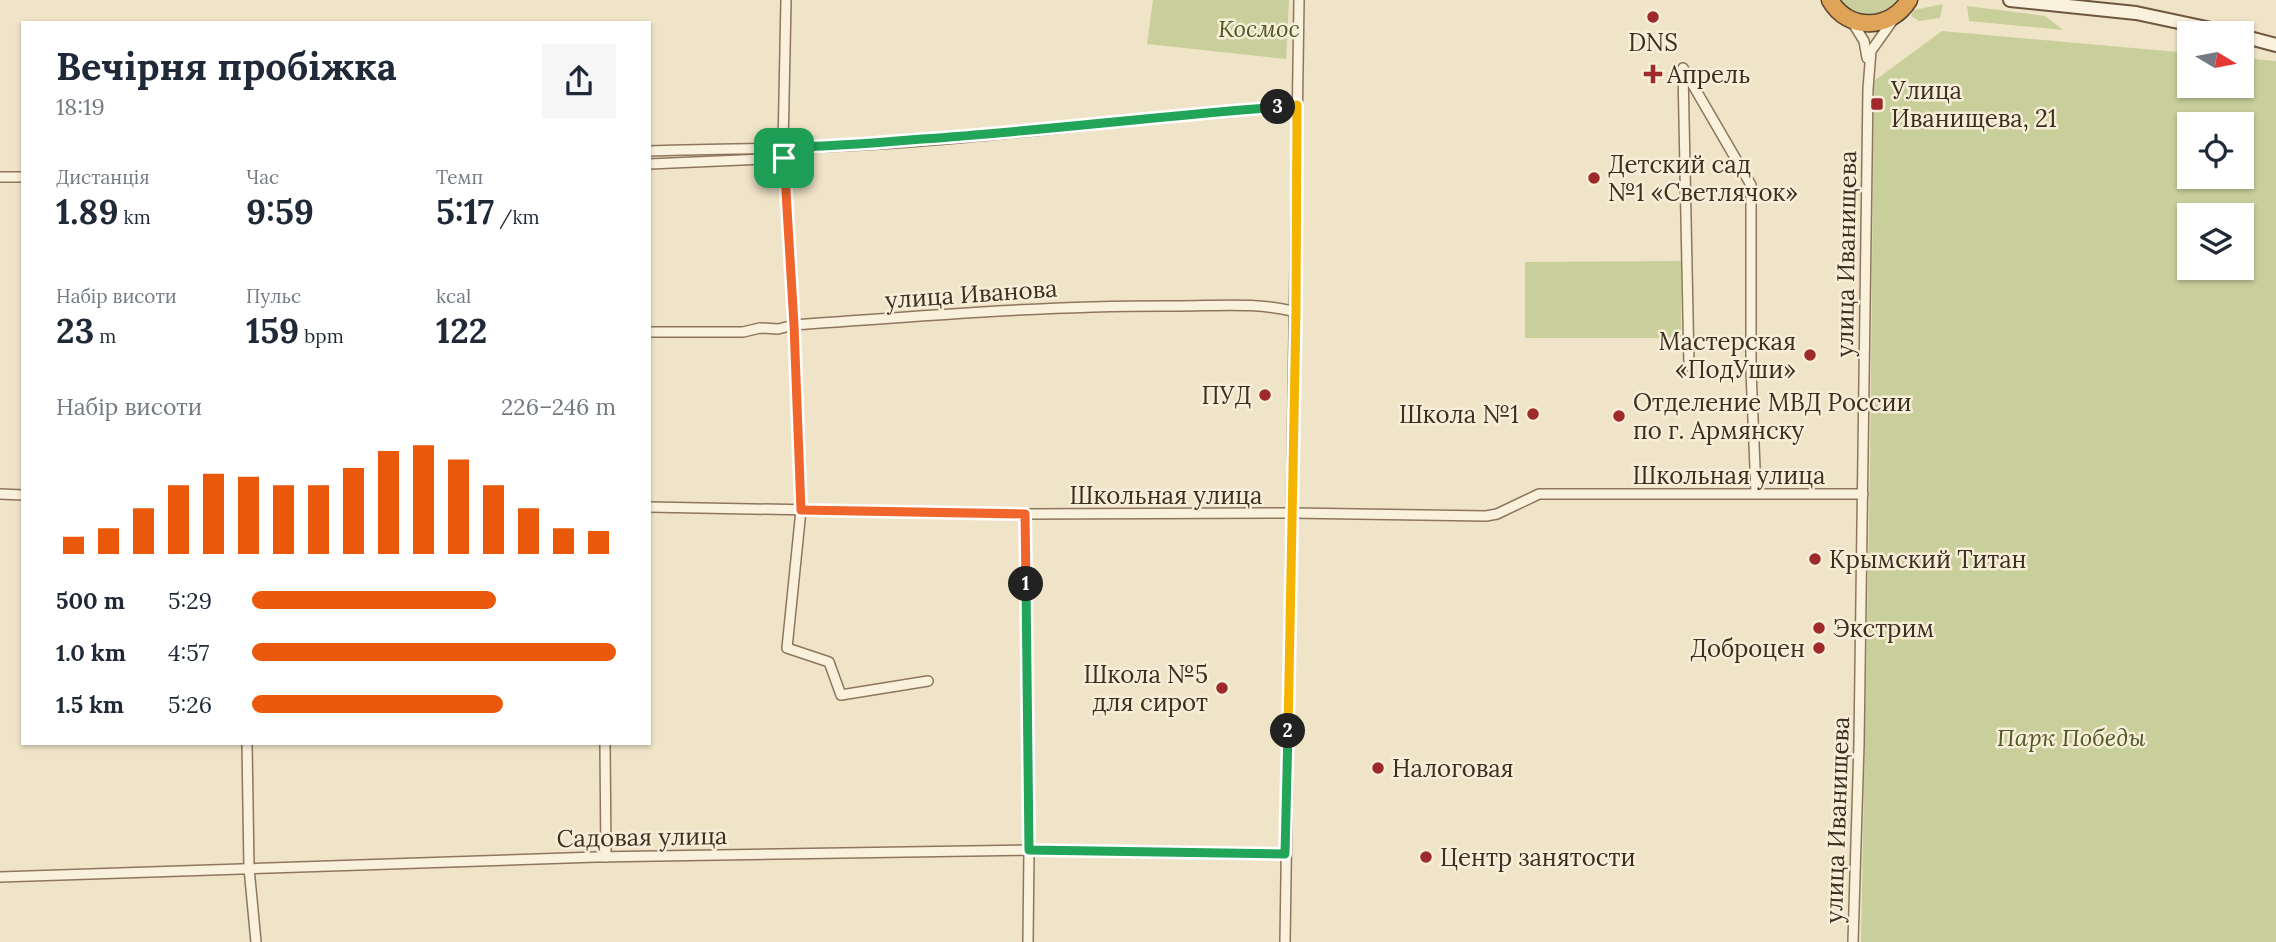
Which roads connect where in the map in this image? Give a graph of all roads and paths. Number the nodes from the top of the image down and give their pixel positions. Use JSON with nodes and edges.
{"nodes":[{"id":1,"x":786,"y":0,"type":"edge"},
{"id":2,"x":1299,"y":0,"type":"edge"},
{"id":3,"x":2010,"y":0,"type":"edge"},
{"id":4,"x":1829,"y":2,"type":"edge"},
{"id":5,"x":1907,"y":4,"type":"edge"},
{"id":6,"x":1851,"y":20,"type":"junction"},
{"id":7,"x":2177,"y":22,"type":"edge"},
{"id":8,"x":2254,"y":39,"type":"edge"},
{"id":9,"x":2276,"y":45,"type":"edge"},
{"id":10,"x":1869,"y":70,"type":"junction"},
{"id":11,"x":1297,"y":105,"type":"junction"},
{"id":12,"x":783,"y":147,"type":"junction"},
{"id":13,"x":651,"y":151,"type":"edge"},
{"id":14,"x":784,"y":158,"type":"junction"},
{"id":15,"x":651,"y":164,"type":"edge"},
{"id":16,"x":0,"y":177,"type":"edge"},
{"id":17,"x":21,"y":177,"type":"edge"},
{"id":18,"x":1296,"y":312,"type":"junction"},
{"id":19,"x":794,"y":325,"type":"junction"},
{"id":20,"x":651,"y":331,"type":"edge"},
{"id":21,"x":1689,"y":366,"type":"dead end"},
{"id":22,"x":1756,"y":493,"type":"junction"},
{"id":23,"x":0,"y":494,"type":"edge"},
{"id":24,"x":1863,"y":494,"type":"junction"},
{"id":25,"x":21,"y":495,"type":"edge"},
{"id":26,"x":651,"y":507,"type":"edge"},
{"id":27,"x":801,"y":510,"type":"junction"},
{"id":28,"x":1292,"y":513,"type":"junction"},
{"id":29,"x":1025,"y":514,"type":"junction"},
{"id":30,"x":928,"y":681,"type":"dead end"},
{"id":31,"x":247,"y":745,"type":"edge"},
{"id":32,"x":605,"y":745,"type":"edge"},
{"id":33,"x":1029,"y":850,"type":"junction"},
{"id":34,"x":1285,"y":854,"type":"junction"},
{"id":35,"x":606,"y":857,"type":"junction"},
{"id":36,"x":249,"y":868,"type":"junction"},
{"id":37,"x":0,"y":877,"type":"edge"},
{"id":38,"x":256,"y":942,"type":"edge"},
{"id":39,"x":1028,"y":942,"type":"edge"},
{"id":40,"x":1285,"y":942,"type":"edge"},
{"id":41,"x":1853,"y":942,"type":"edge"}],
"edges":[{"from":1,"to":12,"type":"street"},
{"from":2,"to":11,"type":"street"},
{"from":3,"to":7,"type":"main road"},
{"from":4,"to":6,"type":"highway"},
{"from":5,"to":6,"type":"highway"},
{"from":5,"to":10,"type":"street","name":"улица Иванищева"},
{"from":6,"to":10,"type":"street","name":"улица Иванищева"},
{"from":8,"to":9,"type":"main road"},
{"from":10,"to":24,"type":"street","name":"улица Иванищева"},
{"from":11,"to":12,"type":"street"},
{"from":11,"to":18,"type":"street"},
{"from":12,"to":13,"type":"street"},
{"from":12,"to":14,"type":"street"},
{"from":14,"to":15,"type":"street"},
{"from":14,"to":19,"type":"street"},
{"from":16,"to":17,"type":"street"},
{"from":18,"to":19,"type":"street","name":"улица Иванова"},
{"from":18,"to":28,"type":"street"},
{"from":19,"to":20,"type":"street","name":"улица Иванова"},
{"from":19,"to":27,"type":"street"},
{"from":21,"to":22,"type":"street"},
{"from":22,"to":24,"type":"street","name":"Школьная улица"},
{"from":22,"to":28,"type":"street","name":"Школьная улица"},
{"from":23,"to":25,"type":"street"},
{"from":24,"to":41,"type":"street","name":"улица Иванищева"},
{"from":26,"to":27,"type":"street","name":"Школьная улица"},
{"from":27,"to":29,"type":"street","name":"Школьная улица"},
{"from":27,"to":30,"type":"street"},
{"from":28,"to":29,"type":"street","name":"Школьная улица"},
{"from":28,"to":34,"type":"street"},
{"from":29,"to":33,"type":"street"},
{"from":31,"to":36,"type":"street"},
{"from":32,"to":35,"type":"street"},
{"from":33,"to":34,"type":"street","name":"Садовая улица"},
{"from":33,"to":35,"type":"street","name":"Садовая улица"},
{"from":33,"to":39,"type":"street"},
{"from":34,"to":40,"type":"street"},
{"from":35,"to":36,"type":"street","name":"Садовая улица"},
{"from":36,"to":37,"type":"street","name":"Садовая улица"},
{"from":36,"to":38,"type":"street"}]}
